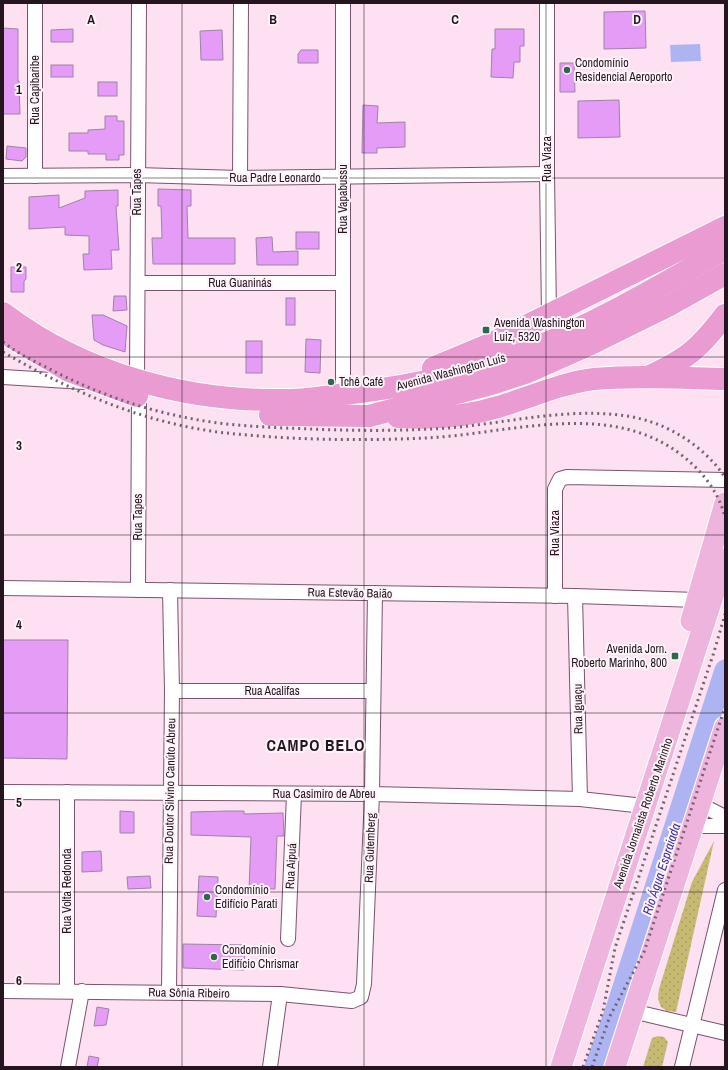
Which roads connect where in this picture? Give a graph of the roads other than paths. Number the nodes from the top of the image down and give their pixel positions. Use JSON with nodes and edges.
{"nodes":[{"id":1,"x":35,"y":3,"type":"edge"},
{"id":2,"x":139,"y":3,"type":"edge"},
{"id":3,"x":240,"y":3,"type":"edge"},
{"id":4,"x":343,"y":3,"type":"edge"},
{"id":5,"x":547,"y":3,"type":"edge"},
{"id":6,"x":547,"y":174,"type":"junction"},
{"id":7,"x":137,"y":175,"type":"junction"},
{"id":8,"x":3,"y":176,"type":"edge"},
{"id":9,"x":35,"y":176,"type":"junction"},
{"id":10,"x":343,"y":177,"type":"junction"},
{"id":11,"x":240,"y":178,"type":"junction"},
{"id":12,"x":723,"y":235,"type":"edge"},
{"id":13,"x":725,"y":274,"type":"edge"},
{"id":14,"x":138,"y":283,"type":"junction"},
{"id":15,"x":342,"y":283,"type":"junction"},
{"id":16,"x":3,"y":312,"type":"edge"},
{"id":17,"x":549,"y":315,"type":"junction"},
{"id":18,"x":725,"y":315,"type":"edge"},
{"id":19,"x":3,"y":332,"type":"edge"},
{"id":20,"x":3,"y":377,"type":"edge"},
{"id":21,"x":645,"y":378,"type":"junction"},
{"id":22,"x":725,"y":379,"type":"edge"},
{"id":23,"x":98,"y":383,"type":"junction"},
{"id":24,"x":138,"y":388,"type":"junction"},
{"id":25,"x":394,"y":388,"type":"junction"},
{"id":26,"x":343,"y":394,"type":"junction"},
{"id":27,"x":369,"y":416,"type":"junction"},
{"id":28,"x":725,"y":480,"type":"edge"},
{"id":29,"x":725,"y":503,"type":"edge"},
{"id":30,"x":725,"y":559,"type":"edge"},
{"id":31,"x":3,"y":588,"type":"edge"},
{"id":32,"x":138,"y":590,"type":"junction"},
{"id":33,"x":170,"y":590,"type":"junction"},
{"id":34,"x":375,"y":593,"type":"junction"},
{"id":35,"x":555,"y":596,"type":"junction"},
{"id":36,"x":575,"y":596,"type":"junction"},
{"id":37,"x":697,"y":600,"type":"junction"},
{"id":38,"x":172,"y":691,"type":"junction"},
{"id":39,"x":372,"y":691,"type":"junction"},
{"id":40,"x":725,"y":727,"type":"edge"},
{"id":41,"x":670,"y":732,"type":"junction"},
{"id":42,"x":3,"y":792,"type":"edge"},
{"id":43,"x":67,"y":792,"type":"junction"},
{"id":44,"x":170,"y":793,"type":"junction"},
{"id":45,"x":294,"y":794,"type":"junction"},
{"id":46,"x":372,"y":794,"type":"junction"},
{"id":47,"x":580,"y":799,"type":"junction"},
{"id":48,"x":699,"y":804,"type":"junction"},
{"id":49,"x":644,"y":806,"type":"junction"},
{"id":50,"x":725,"y":817,"type":"edge"},
{"id":51,"x":692,"y":826,"type":"junction"},
{"id":52,"x":725,"y":826,"type":"edge"},
{"id":53,"x":725,"y":890,"type":"edge"},
{"id":54,"x":288,"y":939,"type":"dead end"},
{"id":55,"x":364,"y":984,"type":"joint"},
{"id":56,"x":67,"y":990,"type":"junction"},
{"id":57,"x":3,"y":991,"type":"edge"},
{"id":58,"x":82,"y":991,"type":"junction"},
{"id":59,"x":169,"y":992,"type":"junction"},
{"id":60,"x":280,"y":994,"type":"junction"},
{"id":61,"x":632,"y":1011,"type":"junction"},
{"id":62,"x":692,"y":1025,"type":"junction"},
{"id":63,"x":725,"y":1033,"type":"edge"},
{"id":64,"x":68,"y":1067,"type":"edge"},
{"id":65,"x":270,"y":1067,"type":"edge"},
{"id":66,"x":561,"y":1067,"type":"edge"},
{"id":67,"x":615,"y":1067,"type":"edge"},
{"id":68,"x":682,"y":1067,"type":"edge"}],
"edges":[{"from":1,"to":9,"type":"street","name":"Rua Capibaribe"},
{"from":2,"to":7,"type":"street","name":"Rua Tapes"},
{"from":3,"to":11,"type":"street"},
{"from":4,"to":10,"type":"street","name":"Rua Vapabussu"},
{"from":5,"to":6,"type":"street","name":"Rua Viaza"},
{"from":6,"to":10,"type":"street","name":"Rua Padre Leonardo"},
{"from":6,"to":17,"type":"street","name":"Rua Viaza"},
{"from":7,"to":9,"type":"street","name":"Rua Padre Leonardo"},
{"from":7,"to":11,"type":"street","name":"Rua Padre Leonardo"},
{"from":7,"to":14,"type":"street","name":"Rua Tapes"},
{"from":8,"to":9,"type":"street","name":"Rua Padre Leonardo"},
{"from":10,"to":11,"type":"street","name":"Rua Padre Leonardo"},
{"from":10,"to":15,"type":"street","name":"Rua Vapabussu"},
{"from":12,"to":17,"type":"highway"},
{"from":12,"to":25,"type":"highway","name":"Avenida Washington Luís"},
{"from":13,"to":27,"type":"highway","name":"Avenida Washington Luís"},
{"from":14,"to":15,"type":"street","name":"Rua Guaninás"},
{"from":14,"to":24,"type":"street","name":"Rua Tapes"},
{"from":15,"to":26,"type":"street","name":"Rua Vapabussu"},
{"from":16,"to":24,"type":"highway","name":"Avenida Washington Luís"},
{"from":17,"to":25,"type":"highway"},
{"from":18,"to":21,"type":"highway"},
{"from":19,"to":23,"type":"highway","name":"Avenida Washington Luís"},
{"from":20,"to":23,"type":"street"},
{"from":21,"to":22,"type":"highway"},
{"from":21,"to":27,"type":"highway"},
{"from":23,"to":24,"type":"highway","name":"Avenida Washington Luís"},
{"from":24,"to":26,"type":"highway","name":"Avenida Washington Luís"},
{"from":24,"to":27,"type":"highway","name":"Avenida Washington Luís"},
{"from":24,"to":32,"type":"street","name":"Rua Tapes"},
{"from":25,"to":26,"type":"highway","name":"Avenida Washington Luís"},
{"from":28,"to":35,"type":"street","name":"Rua Viaza"},
{"from":29,"to":37,"type":"main road"},
{"from":30,"to":41,"type":"main road","name":"Avenida Jornalista Roberto Marinho"},
{"from":31,"to":32,"type":"street","name":"Rua Estevão Baião"},
{"from":32,"to":33,"type":"street","name":"Rua Estevão Baião"},
{"from":33,"to":34,"type":"street","name":"Rua Estevão Baião"},
{"from":33,"to":38,"type":"street","name":"Rua Doutor Silvino Canúto Abreu"},
{"from":34,"to":35,"type":"street","name":"Rua Estevão Baião"},
{"from":34,"to":39,"type":"street","name":"Rua Gutemberg"},
{"from":35,"to":36,"type":"street","name":"Rua Estevão Baião"},
{"from":36,"to":37,"type":"street","name":"Rua Estevão Baião"},
{"from":36,"to":47,"type":"street","name":"Rua Iguaçu"},
{"from":37,"to":41,"type":"main road"},
{"from":38,"to":39,"type":"street","name":"Rua Acalifas"},
{"from":38,"to":44,"type":"street","name":"Rua Doutor Silvino Canúto Abreu"},
{"from":39,"to":46,"type":"street","name":"Rua Gutemberg"},
{"from":40,"to":48,"type":"main road"},
{"from":41,"to":49,"type":"main road","name":"Avenida Jornalista Roberto Marinho"},
{"from":42,"to":43,"type":"street","name":"Rua Casimiro de Abreu"},
{"from":43,"to":44,"type":"street","name":"Rua Casimiro de Abreu"},
{"from":43,"to":56,"type":"street","name":"Rua Volta Redonda"},
{"from":44,"to":45,"type":"street","name":"Rua Casimiro de Abreu"},
{"from":44,"to":59,"type":"street","name":"Rua Doutor Silvino Canúto Abreu"},
{"from":45,"to":46,"type":"street","name":"Rua Casimiro de Abreu"},
{"from":45,"to":54,"type":"street","name":"Rua Aipuá"},
{"from":46,"to":47,"type":"street","name":"Rua Casimiro de Abreu"},
{"from":46,"to":55,"type":"street","name":"Rua Gutemberg"},
{"from":47,"to":49,"type":"street","name":"Rua Casimiro de Abreu"},
{"from":48,"to":50,"type":"street"},
{"from":48,"to":51,"type":"main road"},
{"from":49,"to":66,"type":"main road","name":"Avenida Jornalista Roberto Marinho"},
{"from":51,"to":52,"type":"street"},
{"from":51,"to":61,"type":"main road"},
{"from":53,"to":62,"type":"street"},
{"from":55,"to":60,"type":"street","name":"Rua Sônia Ribeiro"},
{"from":56,"to":57,"type":"street","name":"Rua Sônia Ribeiro"},
{"from":56,"to":58,"type":"street","name":"Rua Sônia Ribeiro"},
{"from":58,"to":59,"type":"street","name":"Rua Sônia Ribeiro"},
{"from":58,"to":64,"type":"street"},
{"from":59,"to":60,"type":"street","name":"Rua Sônia Ribeiro"},
{"from":60,"to":65,"type":"street"},
{"from":61,"to":62,"type":"street"},
{"from":61,"to":67,"type":"main road"},
{"from":62,"to":63,"type":"street"},
{"from":62,"to":68,"type":"street"}]}
